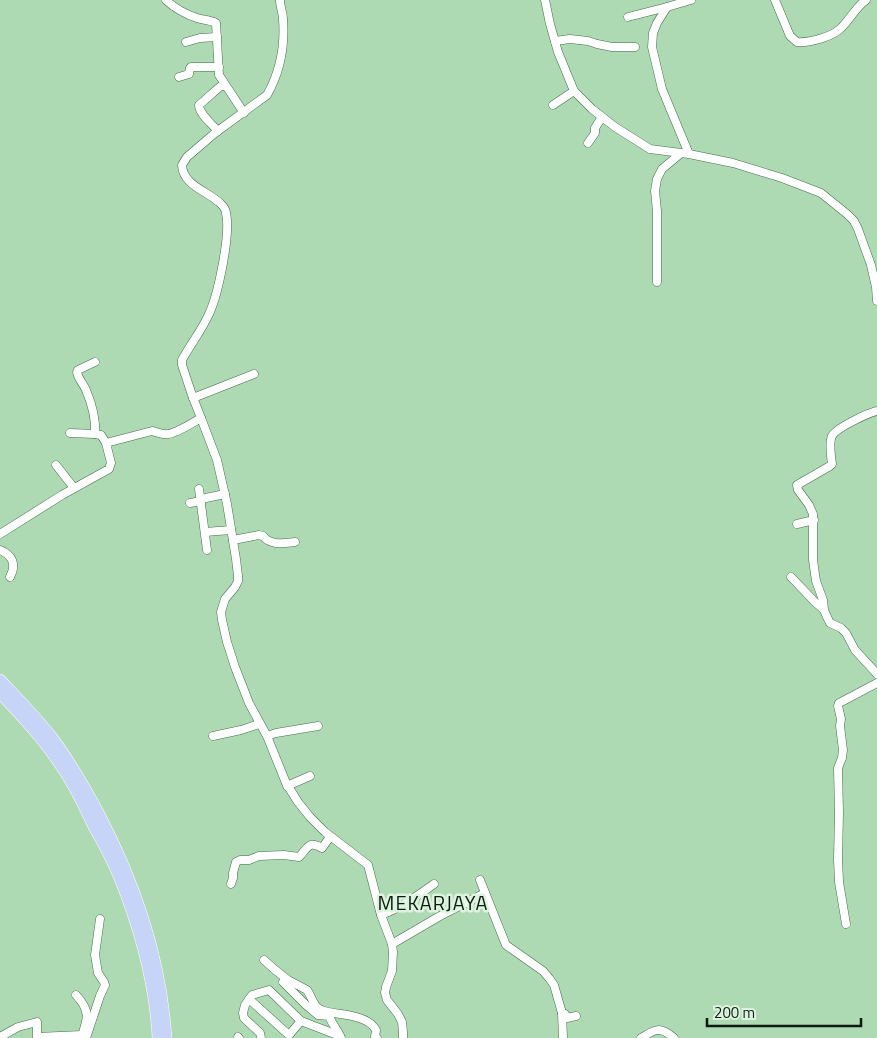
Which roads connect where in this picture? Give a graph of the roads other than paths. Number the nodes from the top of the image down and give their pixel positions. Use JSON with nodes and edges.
{"nodes":[{"id":1,"x":166,"y":0,"type":"edge"},
{"id":2,"x":280,"y":0,"type":"edge"},
{"id":3,"x":545,"y":0,"type":"edge"},
{"id":4,"x":691,"y":0,"type":"edge"},
{"id":5,"x":775,"y":0,"type":"edge"},
{"id":6,"x":866,"y":0,"type":"edge"},
{"id":7,"x":667,"y":6,"type":"junction"},
{"id":8,"x":628,"y":17,"type":"dead end"},
{"id":9,"x":218,"y":37,"type":"junction"},
{"id":10,"x":555,"y":41,"type":"junction"},
{"id":11,"x":186,"y":42,"type":"dead end"},
{"id":12,"x":636,"y":47,"type":"dead end"},
{"id":13,"x":219,"y":67,"type":"junction"},
{"id":14,"x":179,"y":77,"type":"dead end"},
{"id":15,"x":226,"y":86,"type":"junction"},
{"id":16,"x":574,"y":91,"type":"junction"},
{"id":17,"x":552,"y":105,"type":"dead end"},
{"id":18,"x":244,"y":113,"type":"junction"},
{"id":19,"x":602,"y":117,"type":"junction"},
{"id":20,"x":218,"y":131,"type":"junction"},
{"id":21,"x":588,"y":143,"type":"dead end"},
{"id":22,"x":680,"y":154,"type":"junction"},
{"id":23,"x":689,"y":154,"type":"junction"},
{"id":24,"x":657,"y":282,"type":"dead end"},
{"id":25,"x":877,"y":301,"type":"edge"},
{"id":26,"x":95,"y":362,"type":"dead end"},
{"id":27,"x":254,"y":374,"type":"dead end"},
{"id":28,"x":193,"y":398,"type":"junction"},
{"id":29,"x":877,"y":411,"type":"edge"},
{"id":30,"x":201,"y":418,"type":"junction"},
{"id":31,"x":70,"y":433,"type":"dead end"},
{"id":32,"x":95,"y":434,"type":"junction"},
{"id":33,"x":106,"y":443,"type":"junction"},
{"id":34,"x":56,"y":465,"type":"dead end"},
{"id":35,"x":74,"y":488,"type":"junction"},
{"id":36,"x":199,"y":489,"type":"dead end"},
{"id":37,"x":225,"y":494,"type":"junction"},
{"id":38,"x":201,"y":500,"type":"junction"},
{"id":39,"x":190,"y":503,"type":"dead end"},
{"id":40,"x":814,"y":520,"type":"junction"},
{"id":41,"x":797,"y":524,"type":"dead end"},
{"id":42,"x":231,"y":530,"type":"junction"},
{"id":43,"x":205,"y":532,"type":"junction"},
{"id":44,"x":0,"y":534,"type":"edge"},
{"id":45,"x":233,"y":540,"type":"junction"},
{"id":46,"x":295,"y":542,"type":"dead end"},
{"id":47,"x":0,"y":550,"type":"edge"},
{"id":48,"x":207,"y":550,"type":"dead end"},
{"id":49,"x":10,"y":577,"type":"dead end"},
{"id":50,"x":791,"y":577,"type":"dead end"},
{"id":51,"x":824,"y":610,"type":"junction"},
{"id":52,"x":877,"y":674,"type":"edge"},
{"id":53,"x":0,"y":680,"type":"edge"},
{"id":54,"x":877,"y":683,"type":"edge"},
{"id":55,"x":0,"y":693,"type":"edge"},
{"id":56,"x":259,"y":724,"type":"junction"},
{"id":57,"x":318,"y":726,"type":"dead end"},
{"id":58,"x":213,"y":736,"type":"dead end"},
{"id":59,"x":267,"y":736,"type":"junction"},
{"id":60,"x":310,"y":776,"type":"dead end"},
{"id":61,"x":288,"y":786,"type":"junction"},
{"id":62,"x":330,"y":837,"type":"junction"},
{"id":63,"x":480,"y":880,"type":"dead end"},
{"id":64,"x":230,"y":884,"type":"dead end"},
{"id":65,"x":434,"y":884,"type":"dead end"},
{"id":66,"x":485,"y":893,"type":"junction"},
{"id":67,"x":381,"y":915,"type":"junction"},
{"id":68,"x":100,"y":919,"type":"dead end"},
{"id":69,"x":846,"y":924,"type":"dead end"},
{"id":70,"x":392,"y":944,"type":"junction"},
{"id":71,"x":264,"y":960,"type":"dead end"},
{"id":72,"x":283,"y":982,"type":"dead end"},
{"id":73,"x":76,"y":995,"type":"dead end"},
{"id":74,"x":249,"y":999,"type":"junction"},
{"id":75,"x":562,"y":1014,"type":"junction"},
{"id":76,"x":576,"y":1016,"type":"dead end"},
{"id":77,"x":301,"y":1021,"type":"junction"},
{"id":78,"x":0,"y":1037,"type":"edge"},
{"id":79,"x":83,"y":1037,"type":"edge"},
{"id":80,"x":340,"y":1037,"type":"edge"},
{"id":81,"x":158,"y":1038,"type":"edge"},
{"id":82,"x":166,"y":1038,"type":"edge"},
{"id":83,"x":261,"y":1038,"type":"edge"},
{"id":84,"x":377,"y":1038,"type":"edge"},
{"id":85,"x":403,"y":1038,"type":"edge"},
{"id":86,"x":563,"y":1038,"type":"edge"},
{"id":87,"x":641,"y":1038,"type":"edge"},
{"id":88,"x":674,"y":1038,"type":"edge"}],
"edges":[{"from":1,"to":9,"type":"street"},
{"from":2,"to":18,"type":"street"},
{"from":3,"to":10,"type":"street"},
{"from":4,"to":7,"type":"street"},
{"from":5,"to":6,"type":"street"},
{"from":7,"to":8,"type":"street"},
{"from":7,"to":23,"type":"street"},
{"from":9,"to":11,"type":"street"},
{"from":9,"to":13,"type":"street"},
{"from":10,"to":12,"type":"street"},
{"from":10,"to":16,"type":"street"},
{"from":13,"to":14,"type":"street"},
{"from":13,"to":15,"type":"street"},
{"from":15,"to":18,"type":"street"},
{"from":15,"to":20,"type":"street"},
{"from":16,"to":17,"type":"street"},
{"from":16,"to":19,"type":"street"},
{"from":18,"to":20,"type":"street"},
{"from":19,"to":21,"type":"street"},
{"from":19,"to":22,"type":"street"},
{"from":20,"to":28,"type":"street"},
{"from":22,"to":23,"type":"street"},
{"from":22,"to":24,"type":"street"},
{"from":23,"to":25,"type":"street"},
{"from":26,"to":32,"type":"street"},
{"from":27,"to":28,"type":"street"},
{"from":28,"to":30,"type":"street"},
{"from":29,"to":40,"type":"street"},
{"from":30,"to":33,"type":"street"},
{"from":30,"to":37,"type":"street"},
{"from":31,"to":32,"type":"street"},
{"from":32,"to":33,"type":"street"},
{"from":33,"to":35,"type":"street"},
{"from":34,"to":35,"type":"street"},
{"from":35,"to":44,"type":"street"},
{"from":36,"to":38,"type":"street"},
{"from":37,"to":38,"type":"street"},
{"from":37,"to":42,"type":"street"},
{"from":38,"to":39,"type":"street"},
{"from":38,"to":43,"type":"street"},
{"from":40,"to":41,"type":"street"},
{"from":40,"to":51,"type":"street"},
{"from":42,"to":43,"type":"street"},
{"from":42,"to":45,"type":"street"},
{"from":43,"to":48,"type":"street"},
{"from":45,"to":46,"type":"street"},
{"from":45,"to":56,"type":"street"},
{"from":47,"to":49,"type":"street"},
{"from":50,"to":51,"type":"street"},
{"from":51,"to":52,"type":"street"},
{"from":53,"to":82,"type":"highway"},
{"from":54,"to":69,"type":"street"},
{"from":55,"to":81,"type":"highway"},
{"from":56,"to":58,"type":"street"},
{"from":56,"to":59,"type":"street"},
{"from":57,"to":59,"type":"street"},
{"from":59,"to":61,"type":"street"},
{"from":60,"to":61,"type":"street"},
{"from":61,"to":62,"type":"street"},
{"from":62,"to":64,"type":"street"},
{"from":62,"to":67,"type":"street"},
{"from":63,"to":66,"type":"street"},
{"from":65,"to":67,"type":"street"},
{"from":66,"to":70,"type":"street"},
{"from":66,"to":75,"type":"street"},
{"from":67,"to":70,"type":"street"},
{"from":68,"to":79,"type":"street"},
{"from":70,"to":85,"type":"street"},
{"from":71,"to":84,"type":"street"},
{"from":72,"to":80,"type":"street"},
{"from":73,"to":79,"type":"street"},
{"from":74,"to":77,"type":"street"},
{"from":74,"to":77,"type":"street"},
{"from":74,"to":83,"type":"street"},
{"from":75,"to":76,"type":"street"},
{"from":75,"to":86,"type":"street"},
{"from":77,"to":80,"type":"street"},
{"from":78,"to":79,"type":"street"},
{"from":87,"to":88,"type":"street"}]}
